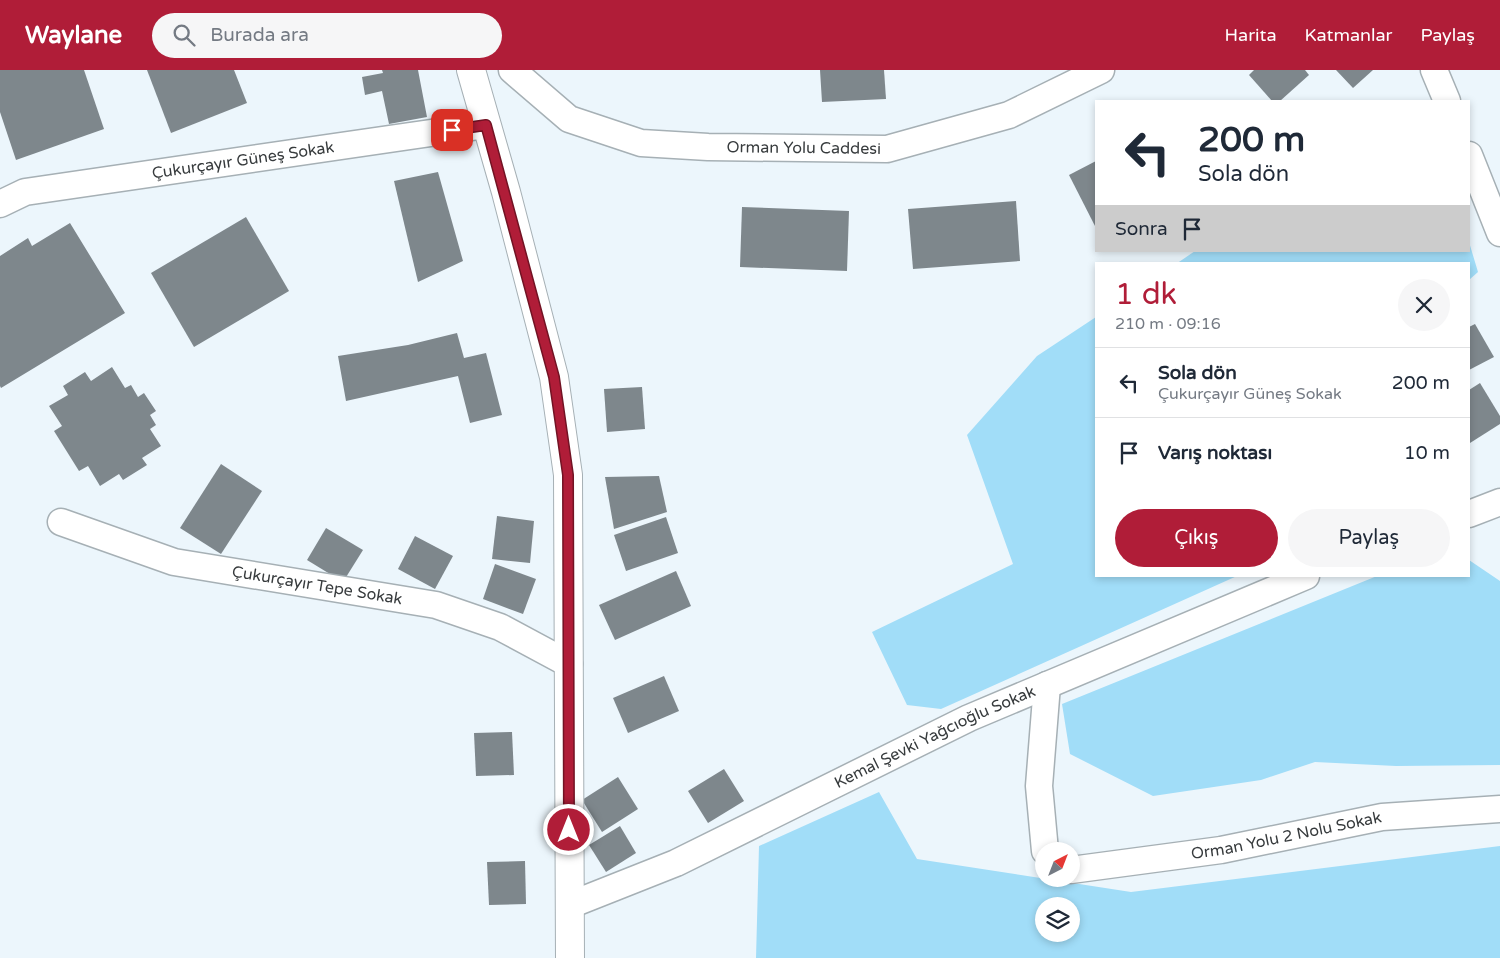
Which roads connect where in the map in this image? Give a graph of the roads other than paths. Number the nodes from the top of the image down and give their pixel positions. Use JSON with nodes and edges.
{"nodes":[{"id":1,"x":471,"y":70,"type":"edge"},
{"id":2,"x":512,"y":70,"type":"edge"},
{"id":3,"x":1101,"y":70,"type":"edge"},
{"id":4,"x":1434,"y":70,"type":"edge"},
{"id":5,"x":1447,"y":100,"type":"edge"},
{"id":6,"x":486,"y":125,"type":"junction"},
{"id":7,"x":1470,"y":158,"type":"edge"},
{"id":8,"x":0,"y":204,"type":"edge"},
{"id":9,"x":1500,"y":233,"type":"edge"},
{"id":10,"x":1500,"y":502,"type":"edge"},
{"id":11,"x":1470,"y":514,"type":"edge"},
{"id":12,"x":61,"y":522,"type":"dead end"},
{"id":13,"x":1304,"y":577,"type":"edge"},
{"id":14,"x":568,"y":664,"type":"junction"},
{"id":15,"x":1047,"y":685,"type":"junction"},
{"id":16,"x":1500,"y":809,"type":"edge"},
{"id":17,"x":1044,"y":842,"type":"edge"},
{"id":18,"x":1080,"y":869,"type":"edge"},
{"id":19,"x":570,"y":905,"type":"junction"},
{"id":20,"x":570,"y":958,"type":"edge"}],
"edges":[{"from":1,"to":6,"type":"street"},
{"from":2,"to":3,"type":"street","name":"Orman Yolu Caddesi"},
{"from":4,"to":5,"type":"street"},
{"from":6,"to":8,"type":"street","name":"Çukurçayır Güneş Sokak"},
{"from":6,"to":14,"type":"street"},
{"from":7,"to":9,"type":"street"},
{"from":10,"to":11,"type":"street"},
{"from":12,"to":14,"type":"street","name":"Çukurçayır Tepe Sokak"},
{"from":13,"to":15,"type":"street","name":"Kemal Şevki Yağcıoğlu Sokak"},
{"from":14,"to":19,"type":"street"},
{"from":15,"to":17,"type":"street"},
{"from":15,"to":19,"type":"street","name":"Kemal Şevki Yağcıoğlu Sokak"},
{"from":16,"to":18,"type":"street","name":"Orman Yolu 2 Nolu Sokak"},
{"from":19,"to":20,"type":"street"}]}
